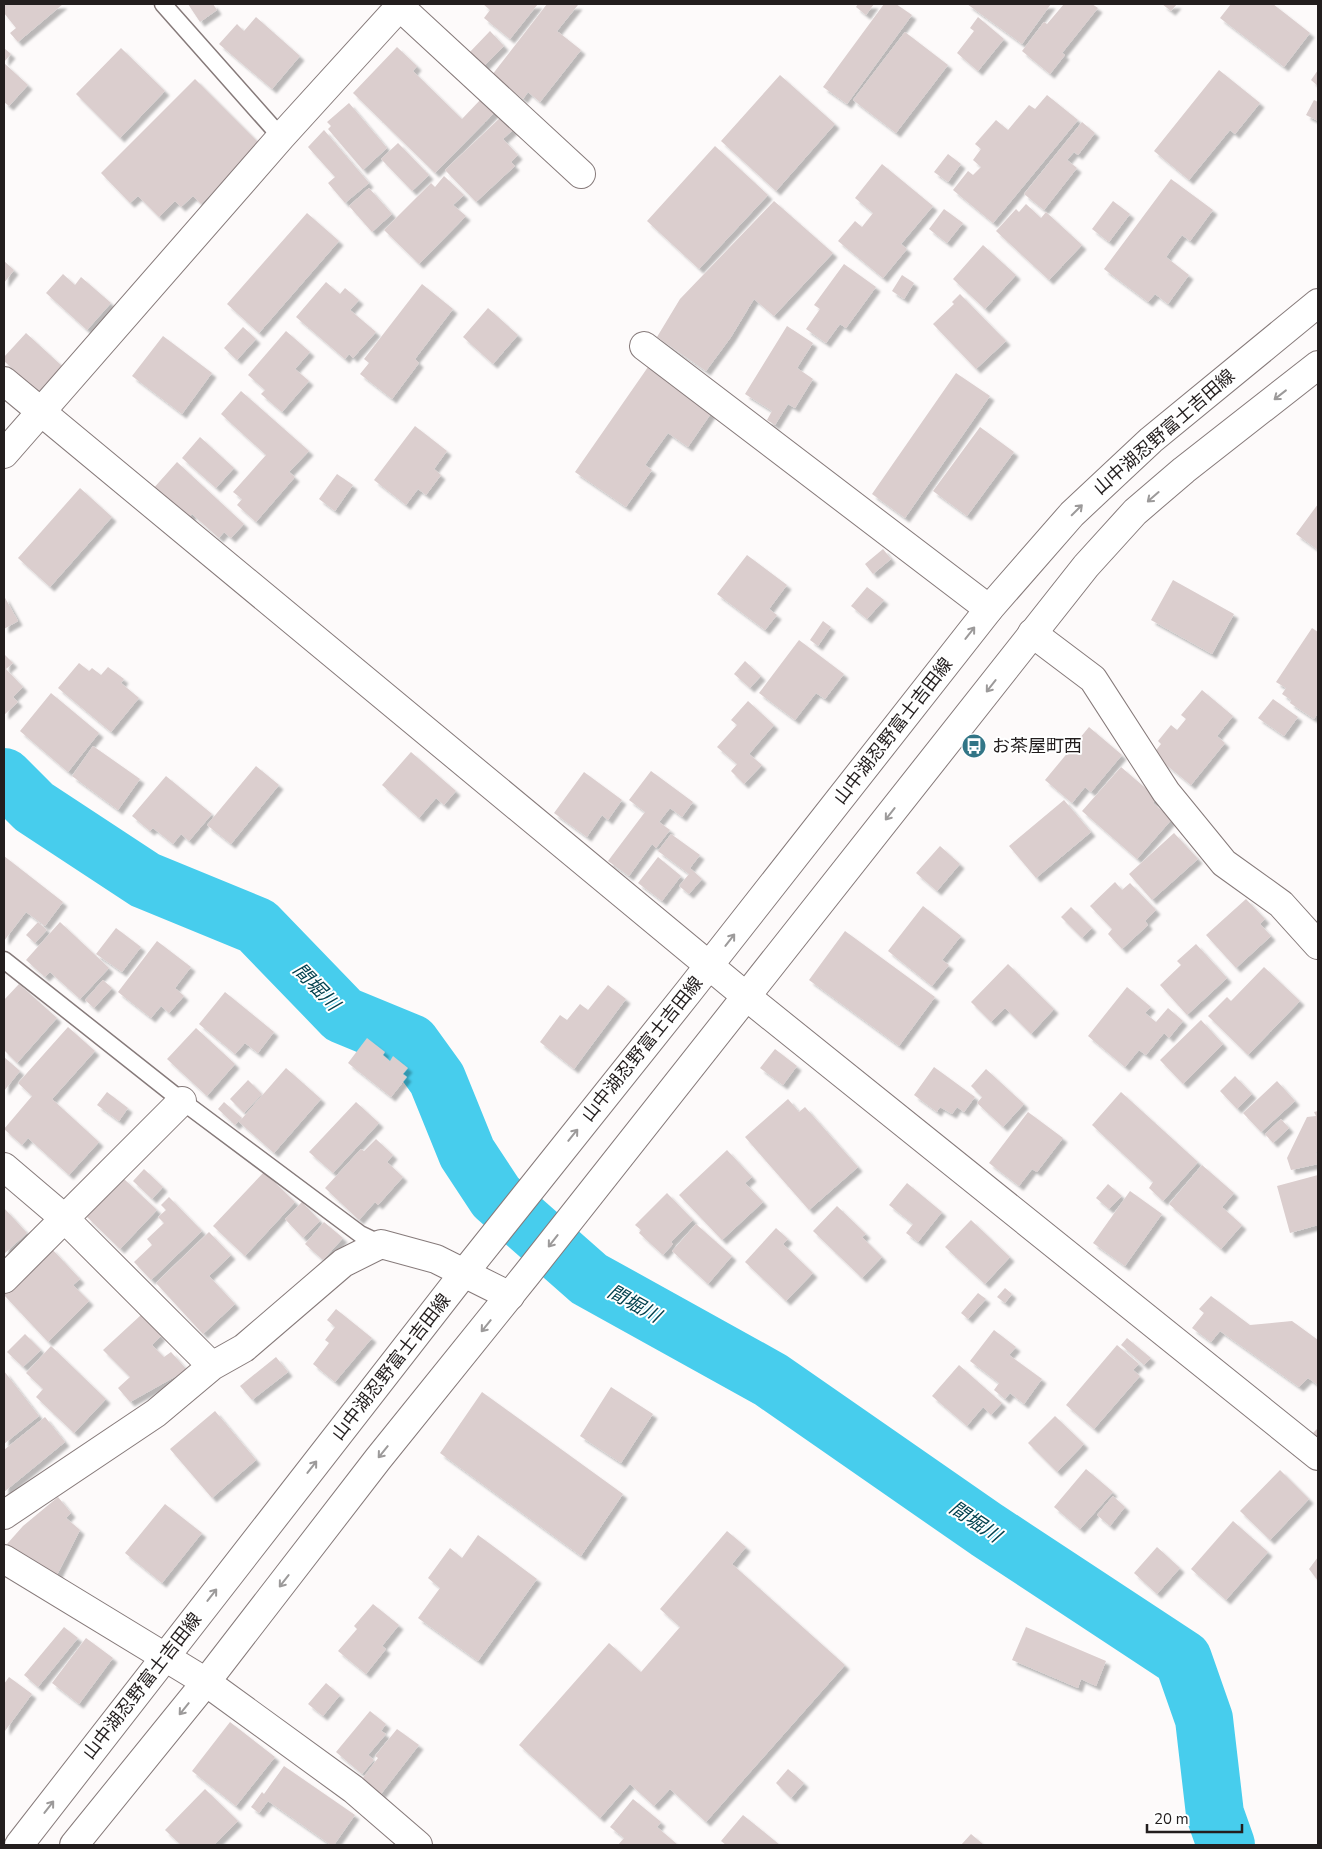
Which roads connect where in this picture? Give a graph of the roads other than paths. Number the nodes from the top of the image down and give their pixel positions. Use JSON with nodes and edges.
{"nodes":[{"id":1,"x":163,"y":4,"type":"edge"},
{"id":2,"x":400,"y":5,"type":"edge"},
{"id":3,"x":281,"y":137,"type":"junction"},
{"id":4,"x":581,"y":174,"type":"dead end"},
{"id":5,"x":1318,"y":303,"type":"edge"},
{"id":6,"x":644,"y":346,"type":"dead end"},
{"id":7,"x":1318,"y":365,"type":"edge"},
{"id":8,"x":4,"y":381,"type":"edge"},
{"id":9,"x":43,"y":412,"type":"junction"},
{"id":10,"x":4,"y":454,"type":"edge"},
{"id":11,"x":989,"y":609,"type":"junction"},
{"id":12,"x":1032,"y":633,"type":"junction"},
{"id":13,"x":1318,"y":945,"type":"edge"},
{"id":14,"x":4,"y":960,"type":"edge"},
{"id":15,"x":709,"y":966,"type":"junction"},
{"id":16,"x":747,"y":997,"type":"junction"},
{"id":17,"x":182,"y":1101,"type":"junction"},
{"id":18,"x":4,"y":1167,"type":"edge"},
{"id":19,"x":64,"y":1218,"type":"junction"},
{"id":20,"x":381,"y":1244,"type":"junction"},
{"id":21,"x":464,"y":1273,"type":"junction"},
{"id":22,"x":4,"y":1279,"type":"edge"},
{"id":23,"x":510,"y":1296,"type":"junction"},
{"id":24,"x":212,"y":1366,"type":"junction"},
{"id":25,"x":1318,"y":1456,"type":"edge"},
{"id":26,"x":4,"y":1515,"type":"edge"},
{"id":27,"x":4,"y":1559,"type":"edge"},
{"id":28,"x":165,"y":1656,"type":"junction"},
{"id":29,"x":206,"y":1682,"type":"junction"},
{"id":30,"x":19,"y":1845,"type":"edge"},
{"id":31,"x":74,"y":1845,"type":"edge"},
{"id":32,"x":418,"y":1845,"type":"edge"}],
"edges":[{"from":1,"to":3,"type":"lane"},
{"from":2,"to":3,"type":"street"},
{"from":2,"to":4,"type":"street"},
{"from":3,"to":9,"type":"street"},
{"from":11,"to":5,"type":"street","name":"山中湖忍野富士吉田線","one_way":true},
{"from":6,"to":11,"type":"street"},
{"from":7,"to":12,"type":"street","one_way":true},
{"from":8,"to":9,"type":"street"},
{"from":9,"to":10,"type":"street"},
{"from":9,"to":15,"type":"street"},
{"from":15,"to":11,"type":"street","name":"山中湖忍野富士吉田線","one_way":true},
{"from":12,"to":13,"type":"street"},
{"from":12,"to":16,"type":"street","one_way":true},
{"from":14,"to":17,"type":"lane"},
{"from":15,"to":16,"type":"street"},
{"from":21,"to":15,"type":"street","name":"山中湖忍野富士吉田線","one_way":true},
{"from":16,"to":23,"type":"street","one_way":true},
{"from":16,"to":25,"type":"street"},
{"from":17,"to":19,"type":"street"},
{"from":17,"to":20,"type":"lane"},
{"from":18,"to":19,"type":"street"},
{"from":19,"to":22,"type":"street"},
{"from":19,"to":24,"type":"street"},
{"from":20,"to":21,"type":"street"},
{"from":20,"to":24,"type":"street"},
{"from":21,"to":23,"type":"street"},
{"from":28,"to":21,"type":"street","name":"山中湖忍野富士吉田線","one_way":true},
{"from":23,"to":29,"type":"street","one_way":true},
{"from":24,"to":26,"type":"street"},
{"from":27,"to":28,"type":"street"},
{"from":28,"to":29,"type":"street"},
{"from":30,"to":28,"type":"street","name":"山中湖忍野富士吉田線","one_way":true},
{"from":29,"to":31,"type":"street","one_way":true},
{"from":29,"to":32,"type":"street"}]}
